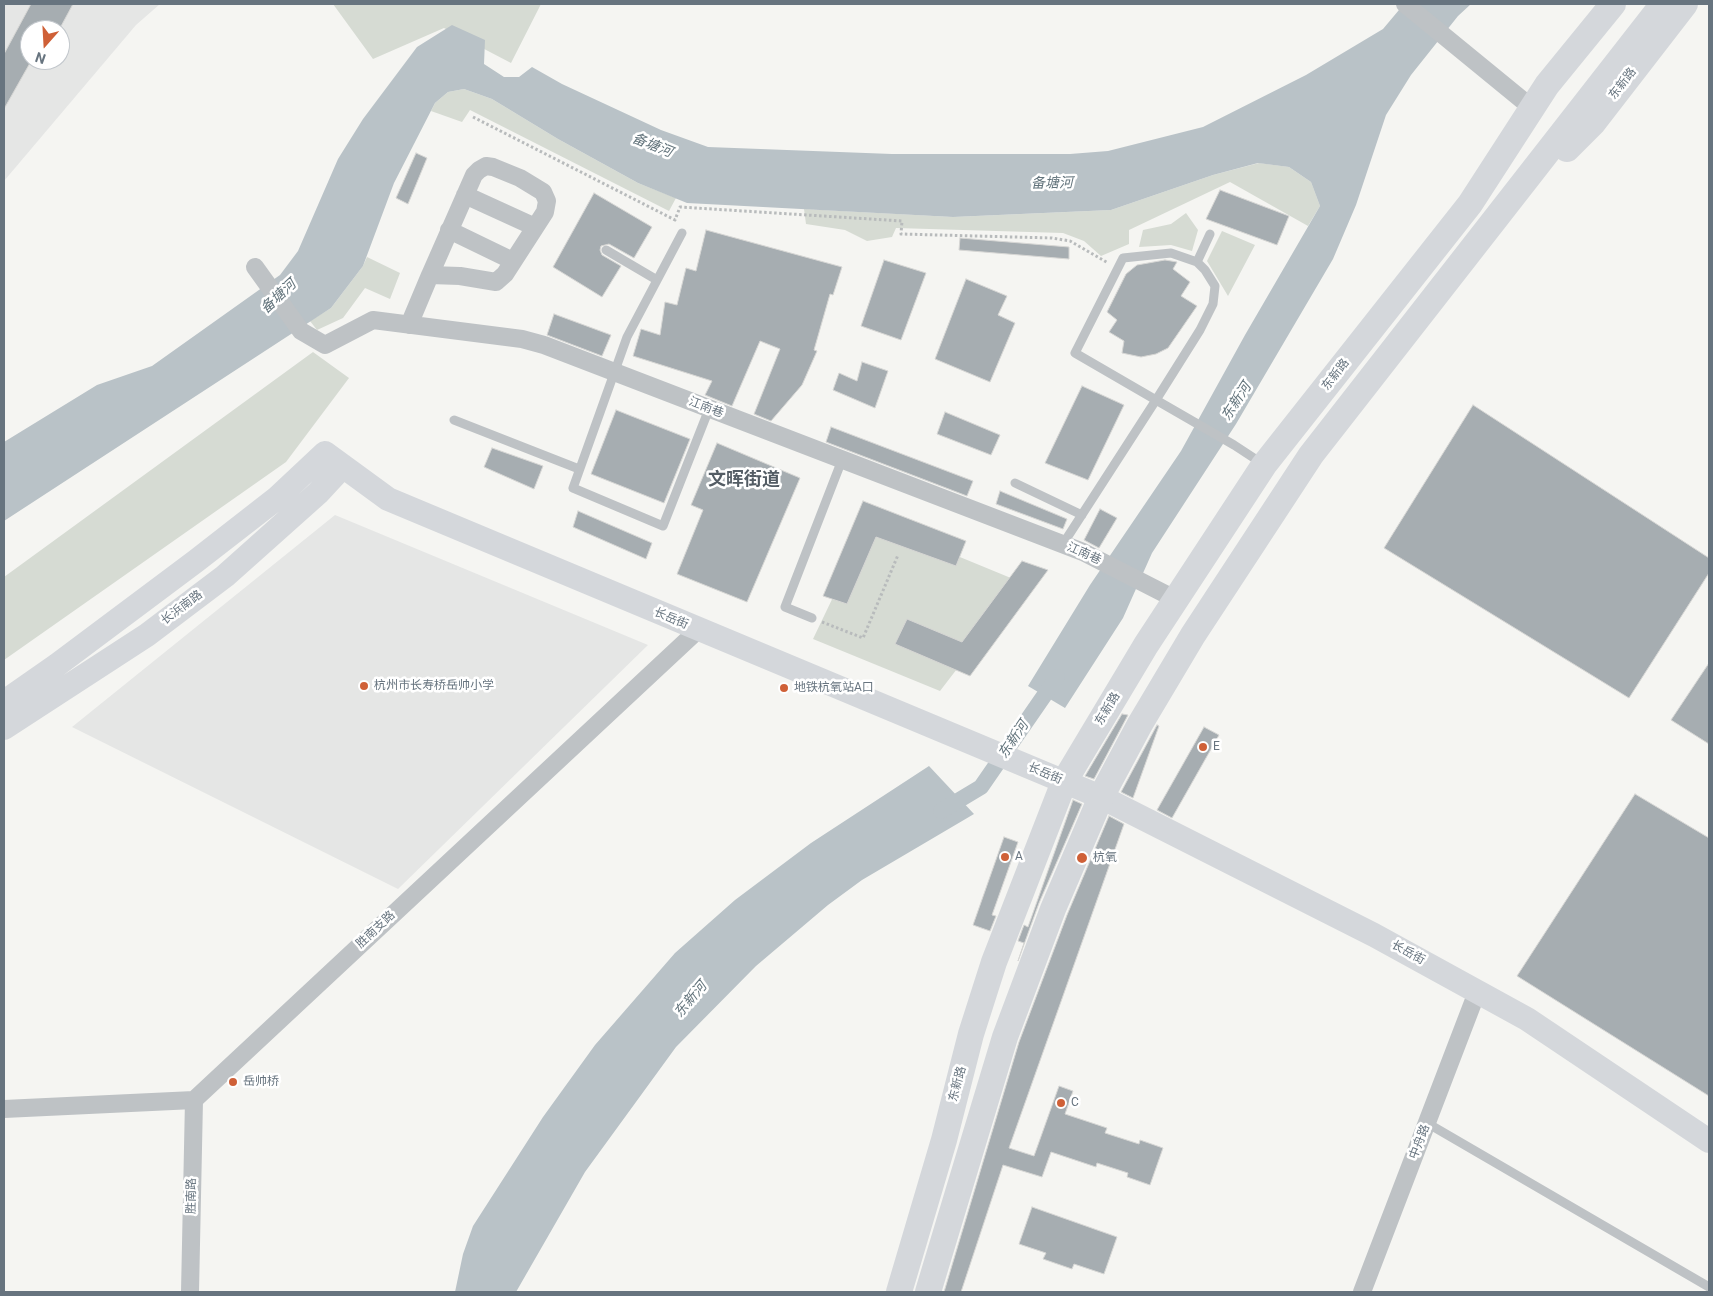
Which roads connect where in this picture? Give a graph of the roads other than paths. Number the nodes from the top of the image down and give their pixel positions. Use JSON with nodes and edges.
{"nodes":[{"id":1,"x":1405,"y":4,"type":"edge"},
{"id":2,"x":1631,"y":4,"type":"edge"},
{"id":3,"x":1662,"y":4,"type":"edge"},
{"id":4,"x":1685,"y":4,"type":"edge"},
{"id":5,"x":1620,"y":23,"type":"edge"},
{"id":6,"x":1532,"y":108,"type":"junction"},
{"id":7,"x":464,"y":196,"type":"junction"},
{"id":8,"x":1470,"y":204,"type":"junction"},
{"id":9,"x":1492,"y":224,"type":"junction"},
{"id":10,"x":535,"y":227,"type":"junction"},
{"id":11,"x":449,"y":230,"type":"junction"},
{"id":12,"x":682,"y":233,"type":"dead end"},
{"id":13,"x":1210,"y":234,"type":"dead end"},
{"id":14,"x":606,"y":250,"type":"dead end"},
{"id":15,"x":513,"y":261,"type":"junction"},
{"id":16,"x":1197,"y":262,"type":"junction"},
{"id":17,"x":260,"y":273,"type":"dead end"},
{"id":18,"x":430,"y":275,"type":"junction"},
{"id":19,"x":657,"y":280,"type":"junction"},
{"id":20,"x":409,"y":325,"type":"junction"},
{"id":21,"x":614,"y":372,"type":"junction"},
{"id":22,"x":1156,"y":400,"type":"junction"},
{"id":23,"x":709,"y":410,"type":"junction"},
{"id":24,"x":454,"y":420,"type":"dead end"},
{"id":25,"x":334,"y":460,"type":"junction"},
{"id":26,"x":842,"y":460,"type":"junction"},
{"id":27,"x":1264,"y":465,"type":"junction"},
{"id":28,"x":579,"y":469,"type":"junction"},
{"id":29,"x":1015,"y":483,"type":"dead end"},
{"id":30,"x":1082,"y":515,"type":"junction"},
{"id":31,"x":1063,"y":544,"type":"junction"},
{"id":32,"x":1176,"y":600,"type":"junction"},
{"id":33,"x":812,"y":618,"type":"road end"},
{"id":34,"x":698,"y":630,"type":"junction"},
{"id":35,"x":4,"y":702,"type":"edge"},
{"id":36,"x":4,"y":728,"type":"edge"},
{"id":37,"x":1064,"y":782,"type":"junction"},
{"id":38,"x":1101,"y":797,"type":"junction"},
{"id":39,"x":1478,"y":992,"type":"junction"},
{"id":40,"x":194,"y":1100,"type":"junction"},
{"id":41,"x":4,"y":1109,"type":"edge"},
{"id":42,"x":1427,"y":1123,"type":"junction"},
{"id":43,"x":1709,"y":1142,"type":"edge"},
{"id":44,"x":1709,"y":1288,"type":"edge"},
{"id":45,"x":190,"y":1292,"type":"edge"},
{"id":46,"x":899,"y":1292,"type":"edge"},
{"id":47,"x":928,"y":1292,"type":"edge"},
{"id":48,"x":1362,"y":1292,"type":"edge"}],
"edges":[{"from":1,"to":6,"type":"street"},
{"from":2,"to":5,"type":"main road","name":"东新路"},
{"from":3,"to":5,"type":"main road","name":"东新路"},
{"from":4,"to":9,"type":"main road","name":"东新路"},
{"from":5,"to":6,"type":"main road","name":"东新路"},
{"from":5,"to":8,"type":"main road","name":"东新路"},
{"from":5,"to":9,"type":"main road","name":"东新路"},
{"from":6,"to":8,"type":"main road","name":"东新路"},
{"from":7,"to":10,"type":"street"},
{"from":7,"to":10,"type":"street"},
{"from":7,"to":11,"type":"street"},
{"from":8,"to":27,"type":"main road","name":"东新路"},
{"from":9,"to":38,"type":"main road","name":"东新路"},
{"from":10,"to":15,"type":"street"},
{"from":11,"to":15,"type":"street"},
{"from":11,"to":18,"type":"street"},
{"from":12,"to":19,"type":"lane"},
{"from":13,"to":16,"type":"lane"},
{"from":14,"to":19,"type":"lane"},
{"from":15,"to":18,"type":"street"},
{"from":16,"to":22,"type":"lane"},
{"from":16,"to":22,"type":"lane"},
{"from":17,"to":20,"type":"street","name":"江南巷"},
{"from":18,"to":20,"type":"street"},
{"from":19,"to":21,"type":"lane"},
{"from":20,"to":21,"type":"street","name":"江南巷"},
{"from":21,"to":23,"type":"street","name":"江南巷"},
{"from":21,"to":28,"type":"lane"},
{"from":22,"to":27,"type":"lane"},
{"from":22,"to":30,"type":"lane"},
{"from":23,"to":26,"type":"street","name":"江南巷"},
{"from":23,"to":28,"type":"lane"},
{"from":24,"to":28,"type":"lane"},
{"from":25,"to":34,"type":"street","name":"长岳街"},
{"from":25,"to":35,"type":"street"},
{"from":25,"to":36,"type":"street","name":"长浜南路"},
{"from":26,"to":31,"type":"street","name":"江南巷"},
{"from":26,"to":33,"type":"lane"},
{"from":27,"to":32,"type":"main road","name":"东新路"},
{"from":29,"to":30,"type":"lane"},
{"from":30,"to":31,"type":"lane"},
{"from":31,"to":32,"type":"street","name":"江南巷"},
{"from":32,"to":37,"type":"main road","name":"东新路"},
{"from":34,"to":37,"type":"street","name":"长岳街"},
{"from":34,"to":40,"type":"street","name":"胜南支路"},
{"from":37,"to":38,"type":"street","name":"长岳街"},
{"from":37,"to":46,"type":"main road","name":"东新路"},
{"from":38,"to":39,"type":"street","name":"长岳街"},
{"from":38,"to":47,"type":"main road","name":"东新路"},
{"from":39,"to":42,"type":"street","name":"中舟路"},
{"from":39,"to":43,"type":"street","name":"长岳街"},
{"from":40,"to":41,"type":"street"},
{"from":40,"to":45,"type":"street","name":"胜南路"},
{"from":42,"to":44,"type":"lane"},
{"from":42,"to":48,"type":"street","name":"中舟路"}]}
